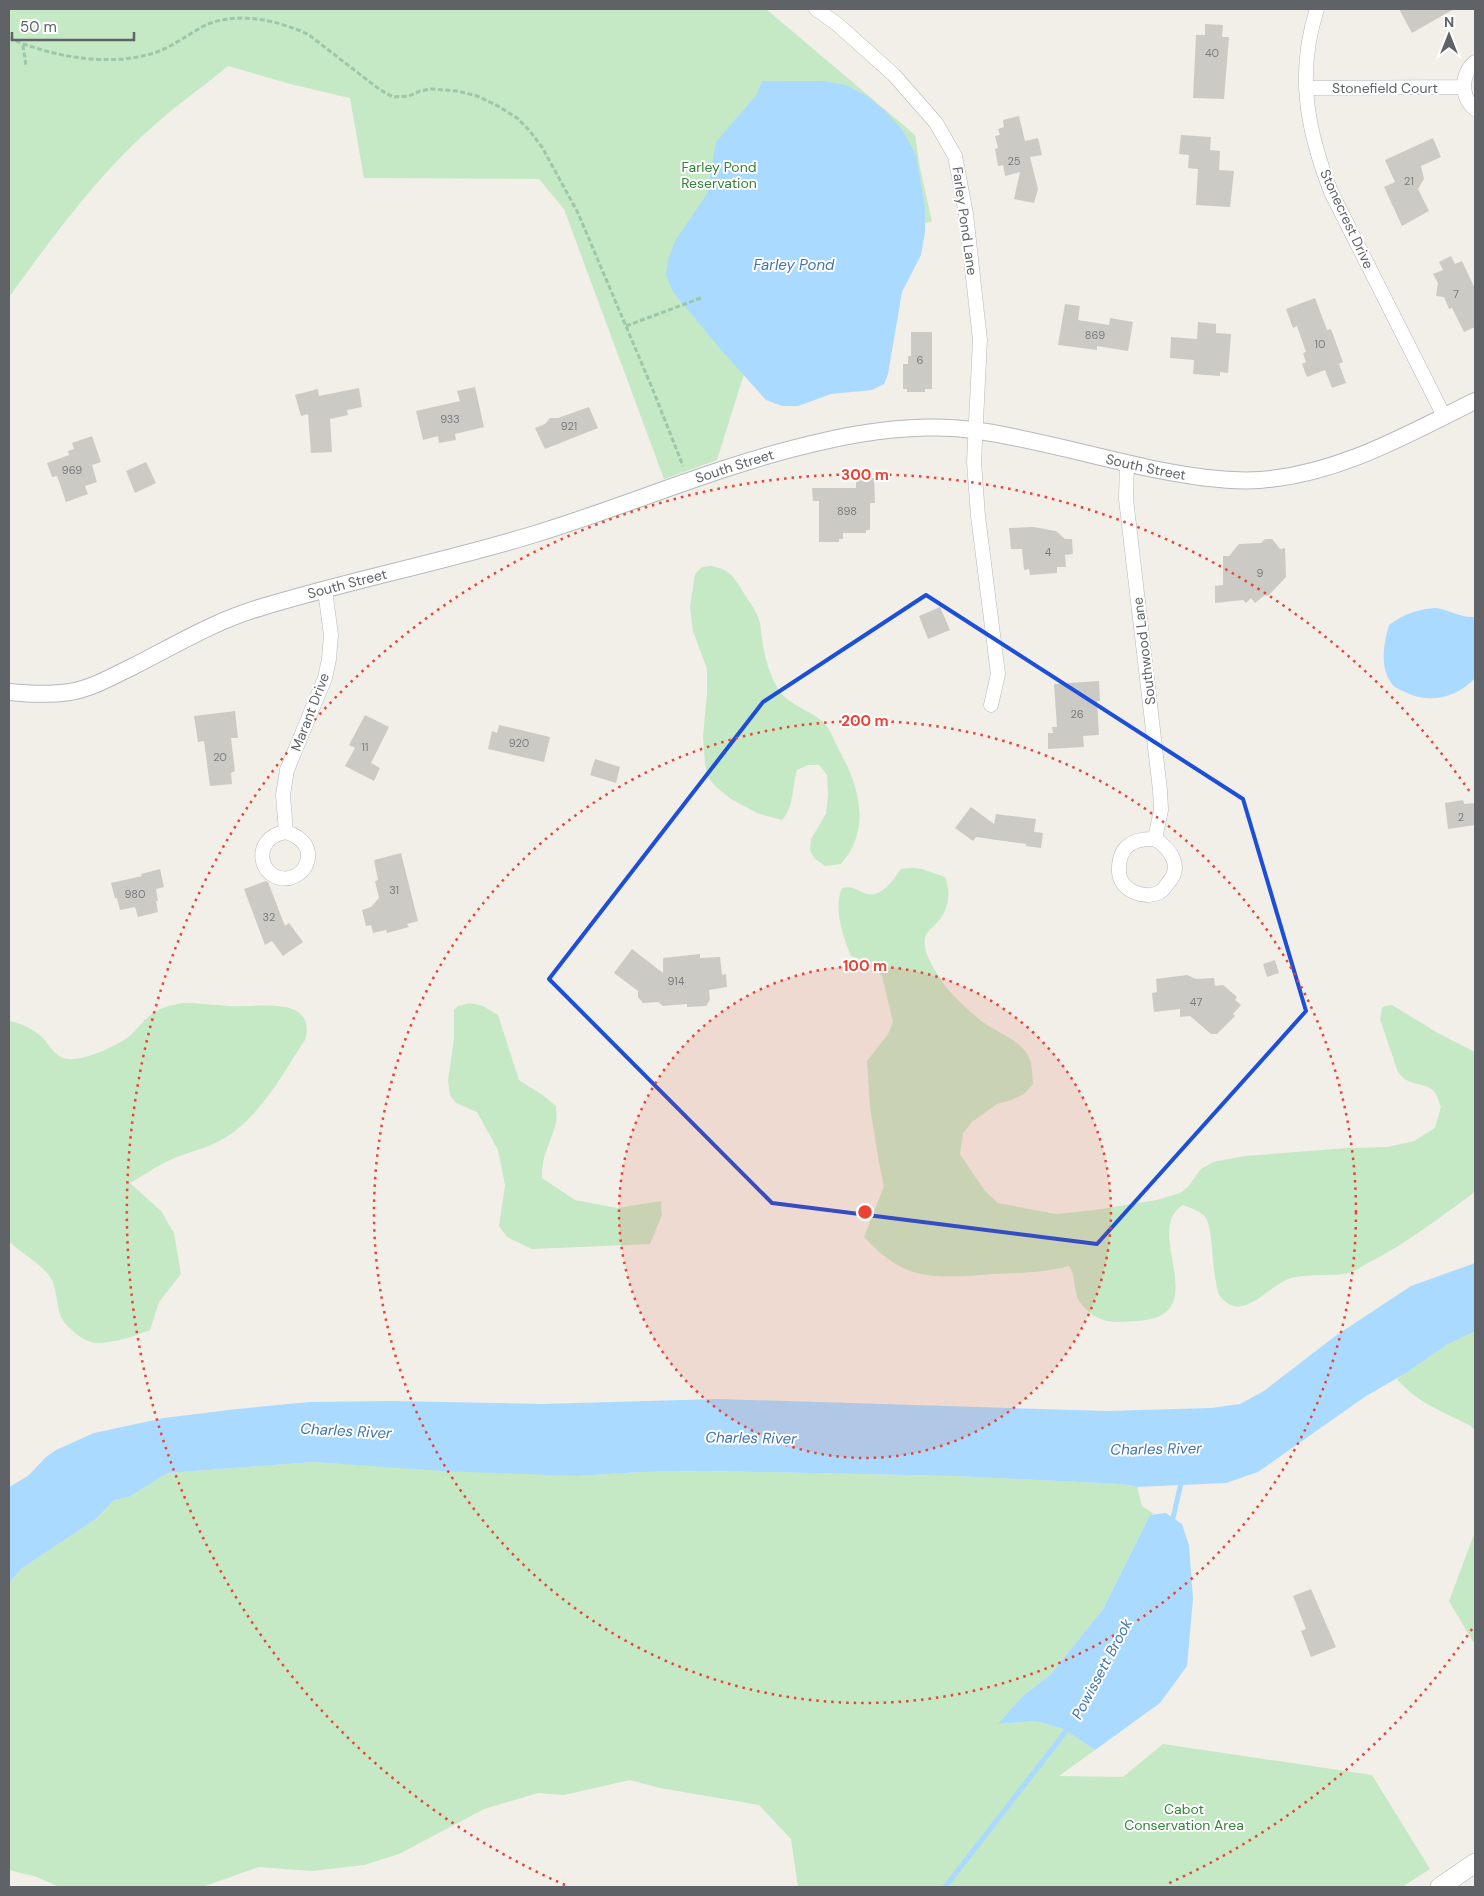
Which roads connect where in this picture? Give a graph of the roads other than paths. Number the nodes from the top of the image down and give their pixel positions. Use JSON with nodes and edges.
{"nodes":[{"id":1,"x":816,"y":9,"type":"edge"},
{"id":2,"x":1316,"y":9,"type":"edge"},
{"id":3,"x":1475,"y":62,"type":"edge"},
{"id":4,"x":1463,"y":87,"type":"junction"},
{"id":5,"x":1306,"y":88,"type":"junction"},
{"id":6,"x":1475,"y":109,"type":"edge"},
{"id":7,"x":1475,"y":401,"type":"edge"},
{"id":8,"x":1444,"y":416,"type":"junction"},
{"id":9,"x":976,"y":430,"type":"junction"},
{"id":10,"x":1127,"y":463,"type":"junction"},
{"id":11,"x":326,"y":590,"type":"junction"},
{"id":12,"x":9,"y":692,"type":"edge"},
{"id":13,"x":991,"y":705,"type":"dead end"},
{"id":14,"x":286,"y":832,"type":"dead end"},
{"id":15,"x":1155,"y":839,"type":"junction"},
{"id":16,"x":1475,"y":1863,"type":"edge"},
{"id":17,"x":1440,"y":1887,"type":"edge"}],
"edges":[{"from":1,"to":9,"type":"street","name":"Farley Pond Lane"},
{"from":2,"to":5,"type":"street","name":"Stonecrest Drive"},
{"from":3,"to":4,"type":"street"},
{"from":4,"to":5,"type":"street","name":"Stonefield Court"},
{"from":4,"to":6,"type":"street"},
{"from":5,"to":8,"type":"street","name":"Stonecrest Drive"},
{"from":7,"to":8,"type":"street","name":"South Street"},
{"from":8,"to":10,"type":"street","name":"South Street"},
{"from":9,"to":10,"type":"street","name":"South Street"},
{"from":9,"to":11,"type":"street","name":"South Street"},
{"from":9,"to":13,"type":"street"},
{"from":10,"to":15,"type":"street","name":"Southwood Lane"},
{"from":11,"to":12,"type":"street","name":"South Street"},
{"from":11,"to":14,"type":"street","name":"Marant Drive"},
{"from":15,"to":15,"type":"street"},
{"from":16,"to":17,"type":"main road"}]}
